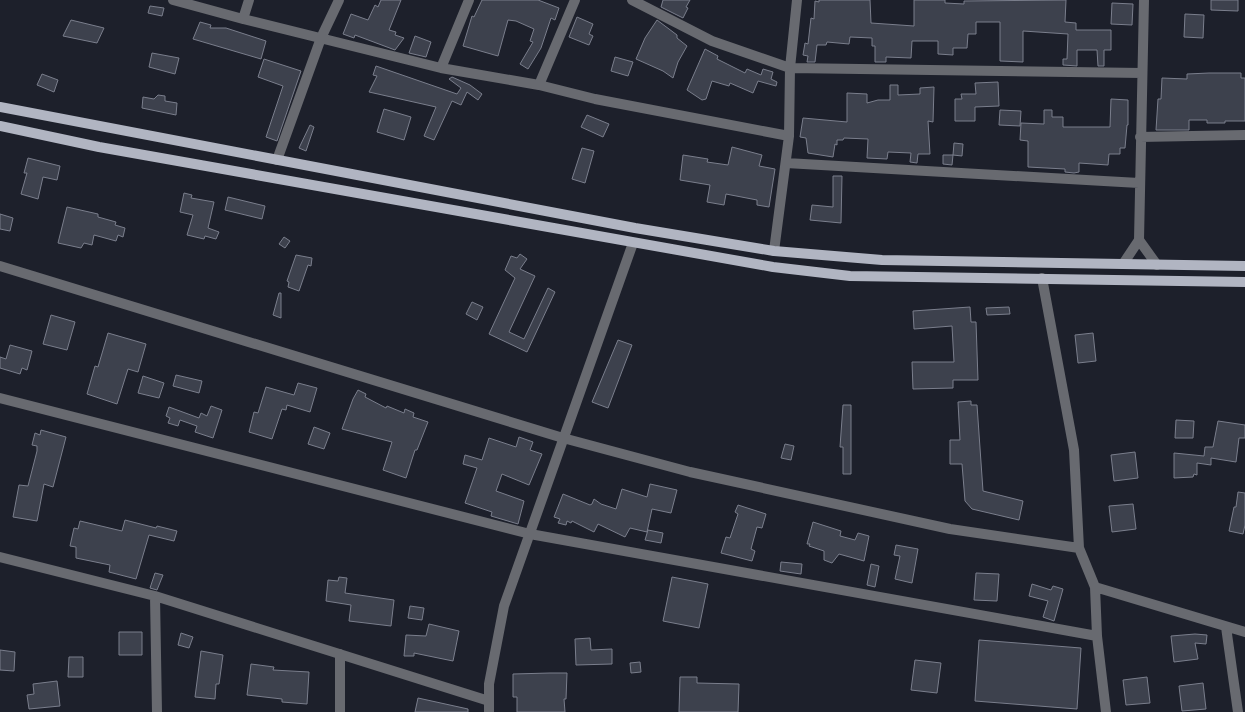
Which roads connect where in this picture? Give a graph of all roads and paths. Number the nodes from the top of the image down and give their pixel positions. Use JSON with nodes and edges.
{"nodes":[{"id":1,"x":173,"y":0,"type":"edge"},
{"id":2,"x":249,"y":0,"type":"edge"},
{"id":3,"x":339,"y":0,"type":"edge"},
{"id":4,"x":469,"y":0,"type":"edge"},
{"id":5,"x":574,"y":0,"type":"edge"},
{"id":6,"x":632,"y":0,"type":"edge"},
{"id":7,"x":797,"y":0,"type":"edge"},
{"id":8,"x":1144,"y":0,"type":"edge"},
{"id":9,"x":243,"y":19,"type":"junction"},
{"id":10,"x":321,"y":38,"type":"junction"},
{"id":11,"x":441,"y":68,"type":"junction"},
{"id":12,"x":790,"y":68,"type":"junction"},
{"id":13,"x":1142,"y":73,"type":"junction"},
{"id":14,"x":539,"y":85,"type":"junction"},
{"id":15,"x":0,"y":107,"type":"edge"},
{"id":16,"x":0,"y":126,"type":"edge"},
{"id":17,"x":789,"y":136,"type":"junction"},
{"id":18,"x":1245,"y":136,"type":"edge"},
{"id":19,"x":1140,"y":137,"type":"junction"},
{"id":20,"x":276,"y":160,"type":"junction"},
{"id":21,"x":786,"y":163,"type":"junction"},
{"id":22,"x":1139,"y":183,"type":"junction"},
{"id":23,"x":657,"y":231,"type":"junction"},
{"id":24,"x":1139,"y":240,"type":"junction"},
{"id":25,"x":633,"y":243,"type":"junction"},
{"id":26,"x":656,"y":246,"type":"junction"},
{"id":27,"x":774,"y":251,"type":"junction"},
{"id":28,"x":1123,"y":264,"type":"junction"},
{"id":29,"x":1157,"y":264,"type":"junction"},
{"id":30,"x":0,"y":266,"type":"edge"},
{"id":31,"x":1245,"y":266,"type":"edge"},
{"id":32,"x":1042,"y":278,"type":"junction"},
{"id":33,"x":1245,"y":282,"type":"edge"},
{"id":34,"x":0,"y":398,"type":"edge"},
{"id":35,"x":563,"y":438,"type":"junction"},
{"id":36,"x":530,"y":534,"type":"junction"},
{"id":37,"x":1079,"y":548,"type":"junction"},
{"id":38,"x":0,"y":557,"type":"edge"},
{"id":39,"x":1095,"y":587,"type":"junction"},
{"id":40,"x":154,"y":596,"type":"junction"},
{"id":41,"x":1226,"y":627,"type":"junction"},
{"id":42,"x":1245,"y":632,"type":"edge"},
{"id":43,"x":1096,"y":636,"type":"junction"},
{"id":44,"x":340,"y":654,"type":"junction"},
{"id":45,"x":489,"y":701,"type":"junction"},
{"id":46,"x":157,"y":712,"type":"edge"},
{"id":47,"x":340,"y":712,"type":"edge"},
{"id":48,"x":489,"y":712,"type":"edge"},
{"id":49,"x":1106,"y":712,"type":"edge"},
{"id":50,"x":1238,"y":712,"type":"edge"}],
"edges":[{"from":1,"to":9,"type":"street"},
{"from":2,"to":9,"type":"street"},
{"from":3,"to":10,"type":"street"},
{"from":4,"to":11,"type":"street"},
{"from":5,"to":14,"type":"street"},
{"from":6,"to":12,"type":"street"},
{"from":7,"to":12,"type":"street"},
{"from":8,"to":13,"type":"street"},
{"from":9,"to":10,"type":"street"},
{"from":10,"to":11,"type":"street"},
{"from":10,"to":20,"type":"street"},
{"from":11,"to":14,"type":"street"},
{"from":12,"to":13,"type":"street"},
{"from":12,"to":17,"type":"street"},
{"from":13,"to":19,"type":"street"},
{"from":14,"to":17,"type":"street"},
{"from":15,"to":20,"type":"main road"},
{"from":16,"to":25,"type":"main road"},
{"from":17,"to":21,"type":"street"},
{"from":18,"to":19,"type":"street"},
{"from":19,"to":22,"type":"street"},
{"from":20,"to":23,"type":"main road"},
{"from":21,"to":22,"type":"street"},
{"from":21,"to":27,"type":"street"},
{"from":22,"to":24,"type":"street"},
{"from":23,"to":26,"type":"main road"},
{"from":23,"to":27,"type":"main road"},
{"from":24,"to":28,"type":"street"},
{"from":24,"to":29,"type":"street"},
{"from":25,"to":26,"type":"main road"},
{"from":25,"to":35,"type":"street"},
{"from":26,"to":32,"type":"main road"},
{"from":27,"to":28,"type":"main road"},
{"from":28,"to":29,"type":"main road"},
{"from":29,"to":31,"type":"main road"},
{"from":30,"to":35,"type":"street"},
{"from":32,"to":33,"type":"main road"},
{"from":32,"to":37,"type":"street"},
{"from":34,"to":36,"type":"street"},
{"from":35,"to":36,"type":"street"},
{"from":35,"to":37,"type":"street"},
{"from":36,"to":43,"type":"street"},
{"from":36,"to":45,"type":"street"},
{"from":37,"to":39,"type":"street"},
{"from":38,"to":40,"type":"street"},
{"from":39,"to":41,"type":"street"},
{"from":39,"to":43,"type":"street"},
{"from":40,"to":44,"type":"street"},
{"from":40,"to":46,"type":"street"},
{"from":41,"to":42,"type":"street"},
{"from":41,"to":50,"type":"street"},
{"from":43,"to":49,"type":"street"},
{"from":44,"to":45,"type":"street"},
{"from":44,"to":47,"type":"street"},
{"from":45,"to":48,"type":"street"}]}
